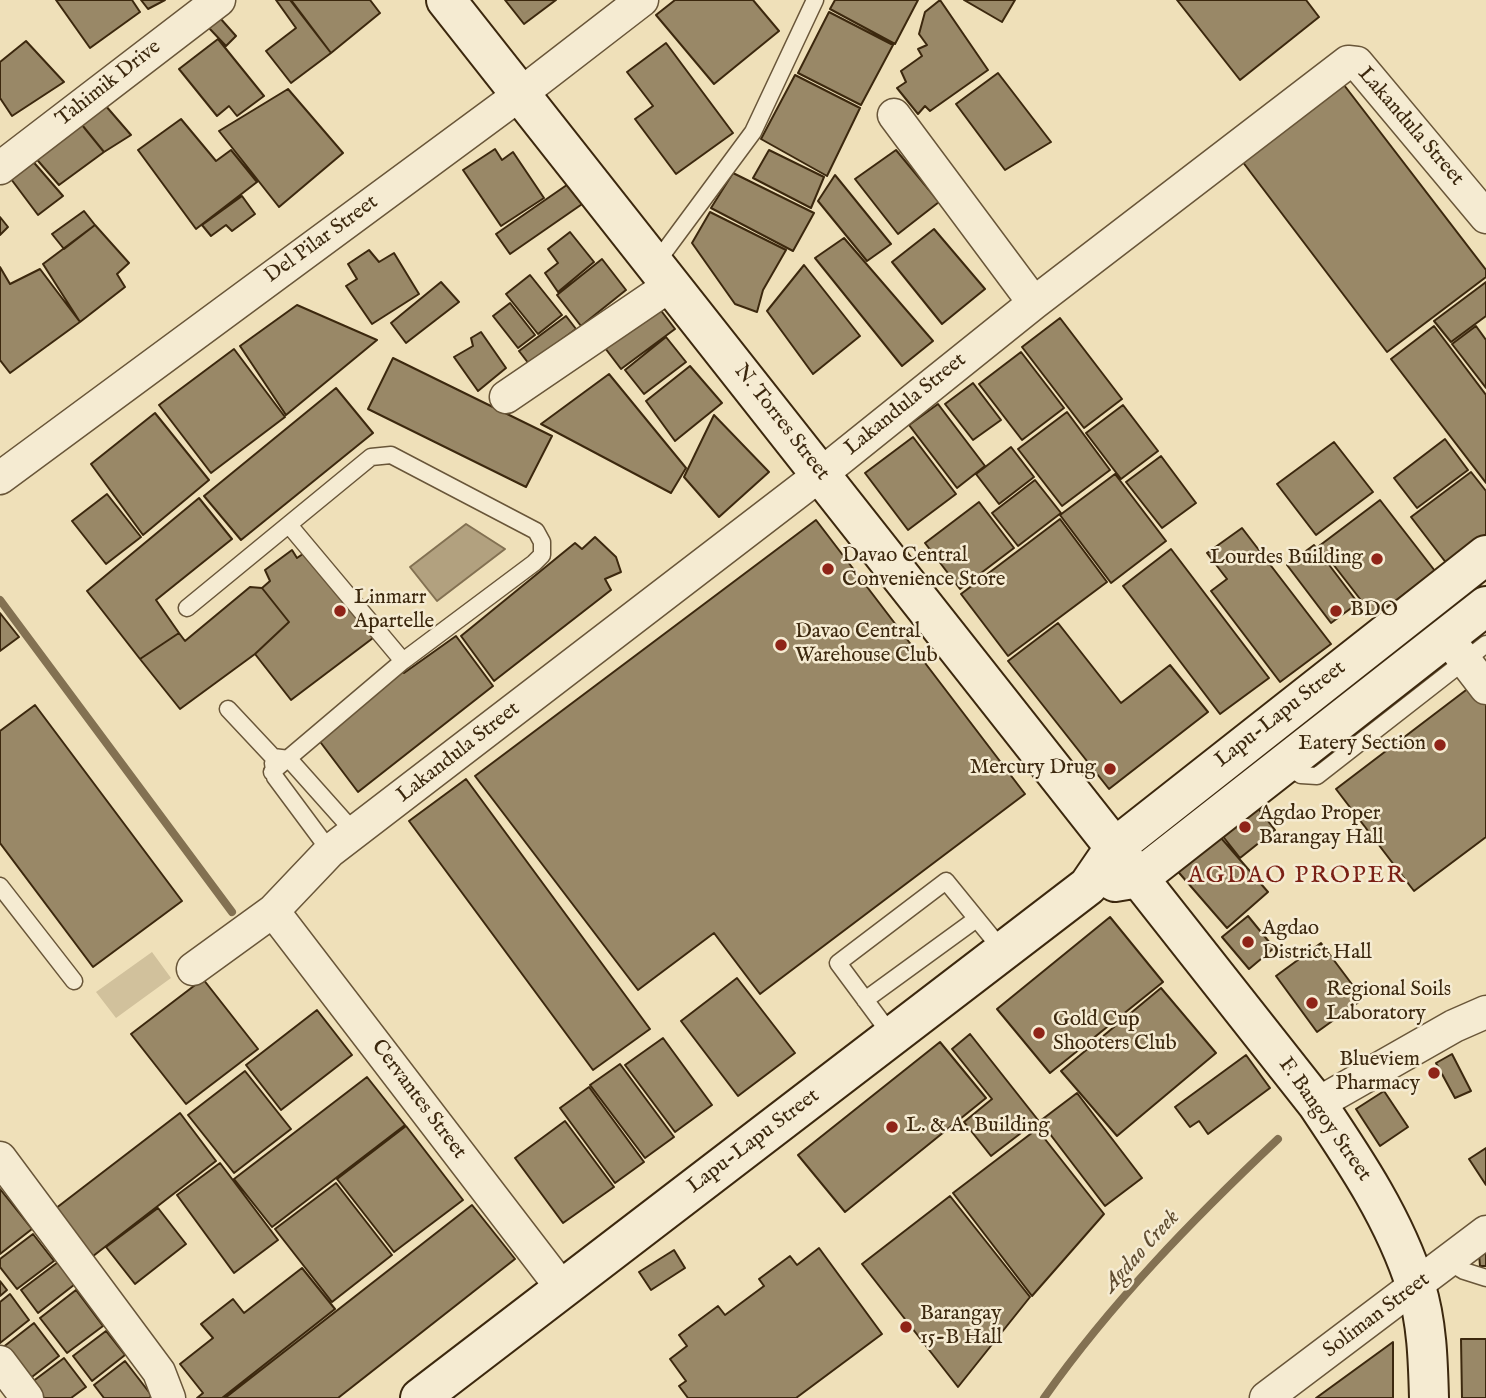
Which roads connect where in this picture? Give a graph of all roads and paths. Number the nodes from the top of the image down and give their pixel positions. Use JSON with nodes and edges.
{"nodes":[{"id":1,"x":219,"y":0,"type":"edge"},
{"id":2,"x":446,"y":0,"type":"edge"},
{"id":3,"x":642,"y":0,"type":"edge"},
{"id":4,"x":815,"y":0,"type":"edge"},
{"id":5,"x":519,"y":95,"type":"junction"},
{"id":6,"x":894,"y":115,"type":"dead end"},
{"id":7,"x":0,"y":168,"type":"edge"},
{"id":8,"x":1486,"y":217,"type":"edge"},
{"id":9,"x":664,"y":274,"type":"junction"},
{"id":10,"x":1034,"y":303,"type":"junction"},
{"id":11,"x":506,"y":397,"type":"dead end"},
{"id":12,"x":821,"y":474,"type":"junction"},
{"id":13,"x":0,"y":478,"type":"edge"},
{"id":14,"x":289,"y":525,"type":"junction"},
{"id":15,"x":1486,"y":555,"type":"edge"},
{"id":16,"x":1486,"y":606,"type":"edge"},
{"id":17,"x":187,"y":608,"type":"dead end"},
{"id":18,"x":1465,"y":647,"type":"edge"},
{"id":19,"x":403,"y":661,"type":"junction"},
{"id":20,"x":1486,"y":688,"type":"edge"},
{"id":21,"x":228,"y":709,"type":"dead end"},
{"id":22,"x":278,"y":763,"type":"junction"},
{"id":23,"x":343,"y":842,"type":"junction"},
{"id":24,"x":1114,"y":848,"type":"junction"},
{"id":25,"x":1139,"y":878,"type":"junction"},
{"id":26,"x":0,"y":886,"type":"edge"},
{"id":27,"x":1088,"y":886,"type":"junction"},
{"id":28,"x":273,"y":911,"type":"junction"},
{"id":29,"x":975,"y":920,"type":"junction"},
{"id":30,"x":1003,"y":951,"type":"junction"},
{"id":31,"x":193,"y":969,"type":"dead end"},
{"id":32,"x":74,"y":981,"type":"dead end"},
{"id":33,"x":865,"y":1000,"type":"junction"},
{"id":34,"x":1486,"y":1012,"type":"edge"},
{"id":35,"x":891,"y":1036,"type":"junction"},
{"id":36,"x":1317,"y":1104,"type":"junction"},
{"id":37,"x":0,"y":1158,"type":"edge"},
{"id":38,"x":1486,"y":1232,"type":"edge"},
{"id":39,"x":1449,"y":1262,"type":"junction"},
{"id":40,"x":1486,"y":1278,"type":"edge"},
{"id":41,"x":1416,"y":1287,"type":"junction"},
{"id":42,"x":562,"y":1289,"type":"junction"},
{"id":43,"x":0,"y":1362,"type":"edge"},
{"id":44,"x":27,"y":1398,"type":"edge"},
{"id":45,"x":169,"y":1398,"type":"edge"},
{"id":46,"x":420,"y":1398,"type":"edge"},
{"id":47,"x":1266,"y":1398,"type":"edge"},
{"id":48,"x":1429,"y":1398,"type":"edge"}],
"edges":[{"from":1,"to":7,"type":"street","name":"Tahimik Drive"},
{"from":2,"to":5,"type":"street","name":"N. Torres Street"},
{"from":3,"to":5,"type":"street","name":"Del Pilar Street"},
{"from":4,"to":9,"type":"lane"},
{"from":5,"to":9,"type":"street","name":"N. Torres Street"},
{"from":5,"to":13,"type":"street","name":"Del Pilar Street"},
{"from":6,"to":10,"type":"street"},
{"from":8,"to":10,"type":"street","name":"Lakandula Street"},
{"from":9,"to":11,"type":"street"},
{"from":9,"to":12,"type":"street","name":"N. Torres Street"},
{"from":10,"to":12,"type":"street","name":"Lakandula Street"},
{"from":12,"to":23,"type":"street","name":"Lakandula Street"},
{"from":12,"to":24,"type":"street","name":"N. Torres Street"},
{"from":14,"to":17,"type":"lane"},
{"from":14,"to":19,"type":"lane"},
{"from":14,"to":19,"type":"lane"},
{"from":15,"to":24,"type":"street","name":"Lapu-Lapu Street"},
{"from":16,"to":18,"type":"street","name":"Lapu-Lapu Street"},
{"from":18,"to":20,"type":"street"},
{"from":18,"to":25,"type":"street","name":"Lapu-Lapu Street"},
{"from":19,"to":22,"type":"lane"},
{"from":21,"to":22,"type":"lane"},
{"from":22,"to":23,"type":"lane"},
{"from":22,"to":23,"type":"lane"},
{"from":23,"to":28,"type":"street","name":"Lakandula Street"},
{"from":24,"to":25,"type":"street","name":"N. Torres Street"},
{"from":24,"to":27,"type":"street","name":"Lapu-Lapu Street"},
{"from":25,"to":27,"type":"street","name":"Lapu-Lapu Street"},
{"from":25,"to":36,"type":"street","name":"F. Bangoy Street"},
{"from":26,"to":32,"type":"lane"},
{"from":27,"to":30,"type":"street","name":"Lapu-Lapu Street"},
{"from":28,"to":31,"type":"street","name":"Lakandula Street"},
{"from":28,"to":42,"type":"street","name":"Cervantes Street"},
{"from":29,"to":30,"type":"lane"},
{"from":29,"to":33,"type":"lane"},
{"from":29,"to":33,"type":"lane"},
{"from":30,"to":35,"type":"street","name":"Lapu-Lapu Street"},
{"from":33,"to":35,"type":"lane"},
{"from":34,"to":36,"type":"street"},
{"from":35,"to":42,"type":"street","name":"Lapu-Lapu Street"},
{"from":36,"to":41,"type":"street","name":"F. Bangoy Street"},
{"from":37,"to":45,"type":"street"},
{"from":38,"to":39,"type":"street","name":"Soliman Street"},
{"from":39,"to":40,"type":"lane"},
{"from":39,"to":41,"type":"street","name":"Soliman Street"},
{"from":41,"to":47,"type":"street","name":"Soliman Street"},
{"from":41,"to":48,"type":"street","name":"F. Bangoy Street"},
{"from":42,"to":46,"type":"street","name":"Lapu-Lapu Street"},
{"from":43,"to":44,"type":"street"}]}
